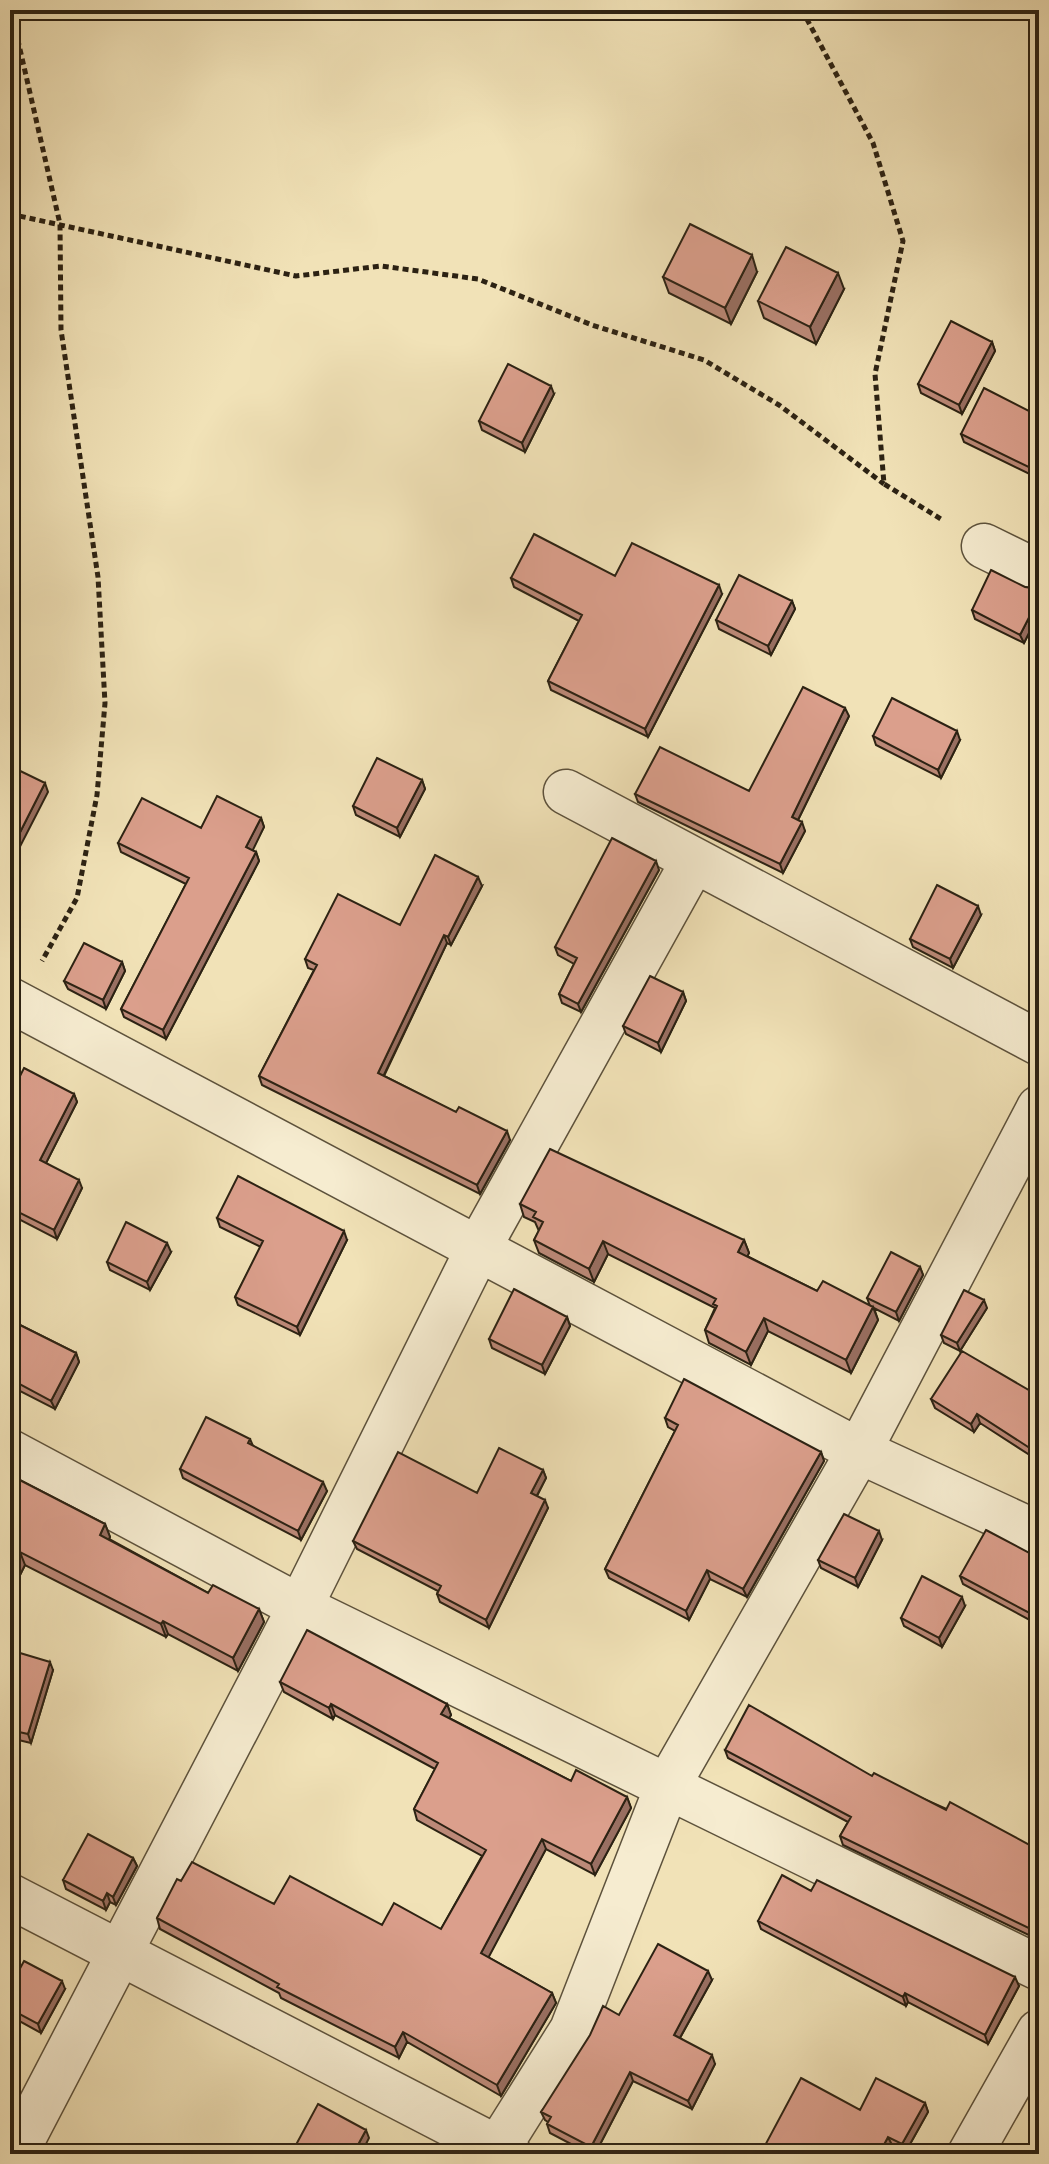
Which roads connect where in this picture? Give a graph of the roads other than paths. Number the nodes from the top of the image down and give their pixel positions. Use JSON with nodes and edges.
{"nodes":[{"id":1,"x":984,"y":546,"type":"road end"},
{"id":2,"x":1039,"y":573,"type":"edge"},
{"id":3,"x":566,"y":792,"type":"dead end"},
{"id":4,"x":694,"y":860,"type":"junction"},
{"id":5,"x":24,"y":985,"type":"edge"},
{"id":6,"x":1039,"y":1043,"type":"edge"},
{"id":7,"x":1039,"y":1108,"type":"edge"},
{"id":8,"x":479,"y":1247,"type":"junction"},
{"id":9,"x":859,"y":1451,"type":"junction"},
{"id":10,"x":10,"y":1452,"type":"edge"},
{"id":11,"x":1039,"y":1534,"type":"edge"},
{"id":12,"x":300,"y":1607,"type":"junction"},
{"id":13,"x":667,"y":1787,"type":"junction"},
{"id":14,"x":10,"y":1896,"type":"edge"},
{"id":15,"x":121,"y":1953,"type":"junction"},
{"id":16,"x":1039,"y":1968,"type":"edge"},
{"id":17,"x":1039,"y":2032,"type":"edge"},
{"id":18,"x":500,"y":2152,"type":"edge"},
{"id":19,"x":15,"y":2154,"type":"edge"},
{"id":20,"x":970,"y":2154,"type":"edge"}],
"edges":[{"from":1,"to":2,"type":"street"},
{"from":3,"to":4,"type":"street"},
{"from":4,"to":6,"type":"street"},
{"from":4,"to":8,"type":"street"},
{"from":5,"to":8,"type":"street"},
{"from":7,"to":9,"type":"street"},
{"from":8,"to":9,"type":"street"},
{"from":8,"to":12,"type":"street"},
{"from":9,"to":11,"type":"street"},
{"from":9,"to":13,"type":"street"},
{"from":10,"to":12,"type":"street"},
{"from":12,"to":13,"type":"street"},
{"from":12,"to":15,"type":"street"},
{"from":13,"to":16,"type":"street"},
{"from":13,"to":18,"type":"street"},
{"from":14,"to":15,"type":"street"},
{"from":15,"to":18,"type":"street"},
{"from":15,"to":19,"type":"street"},
{"from":17,"to":20,"type":"street"}]}
